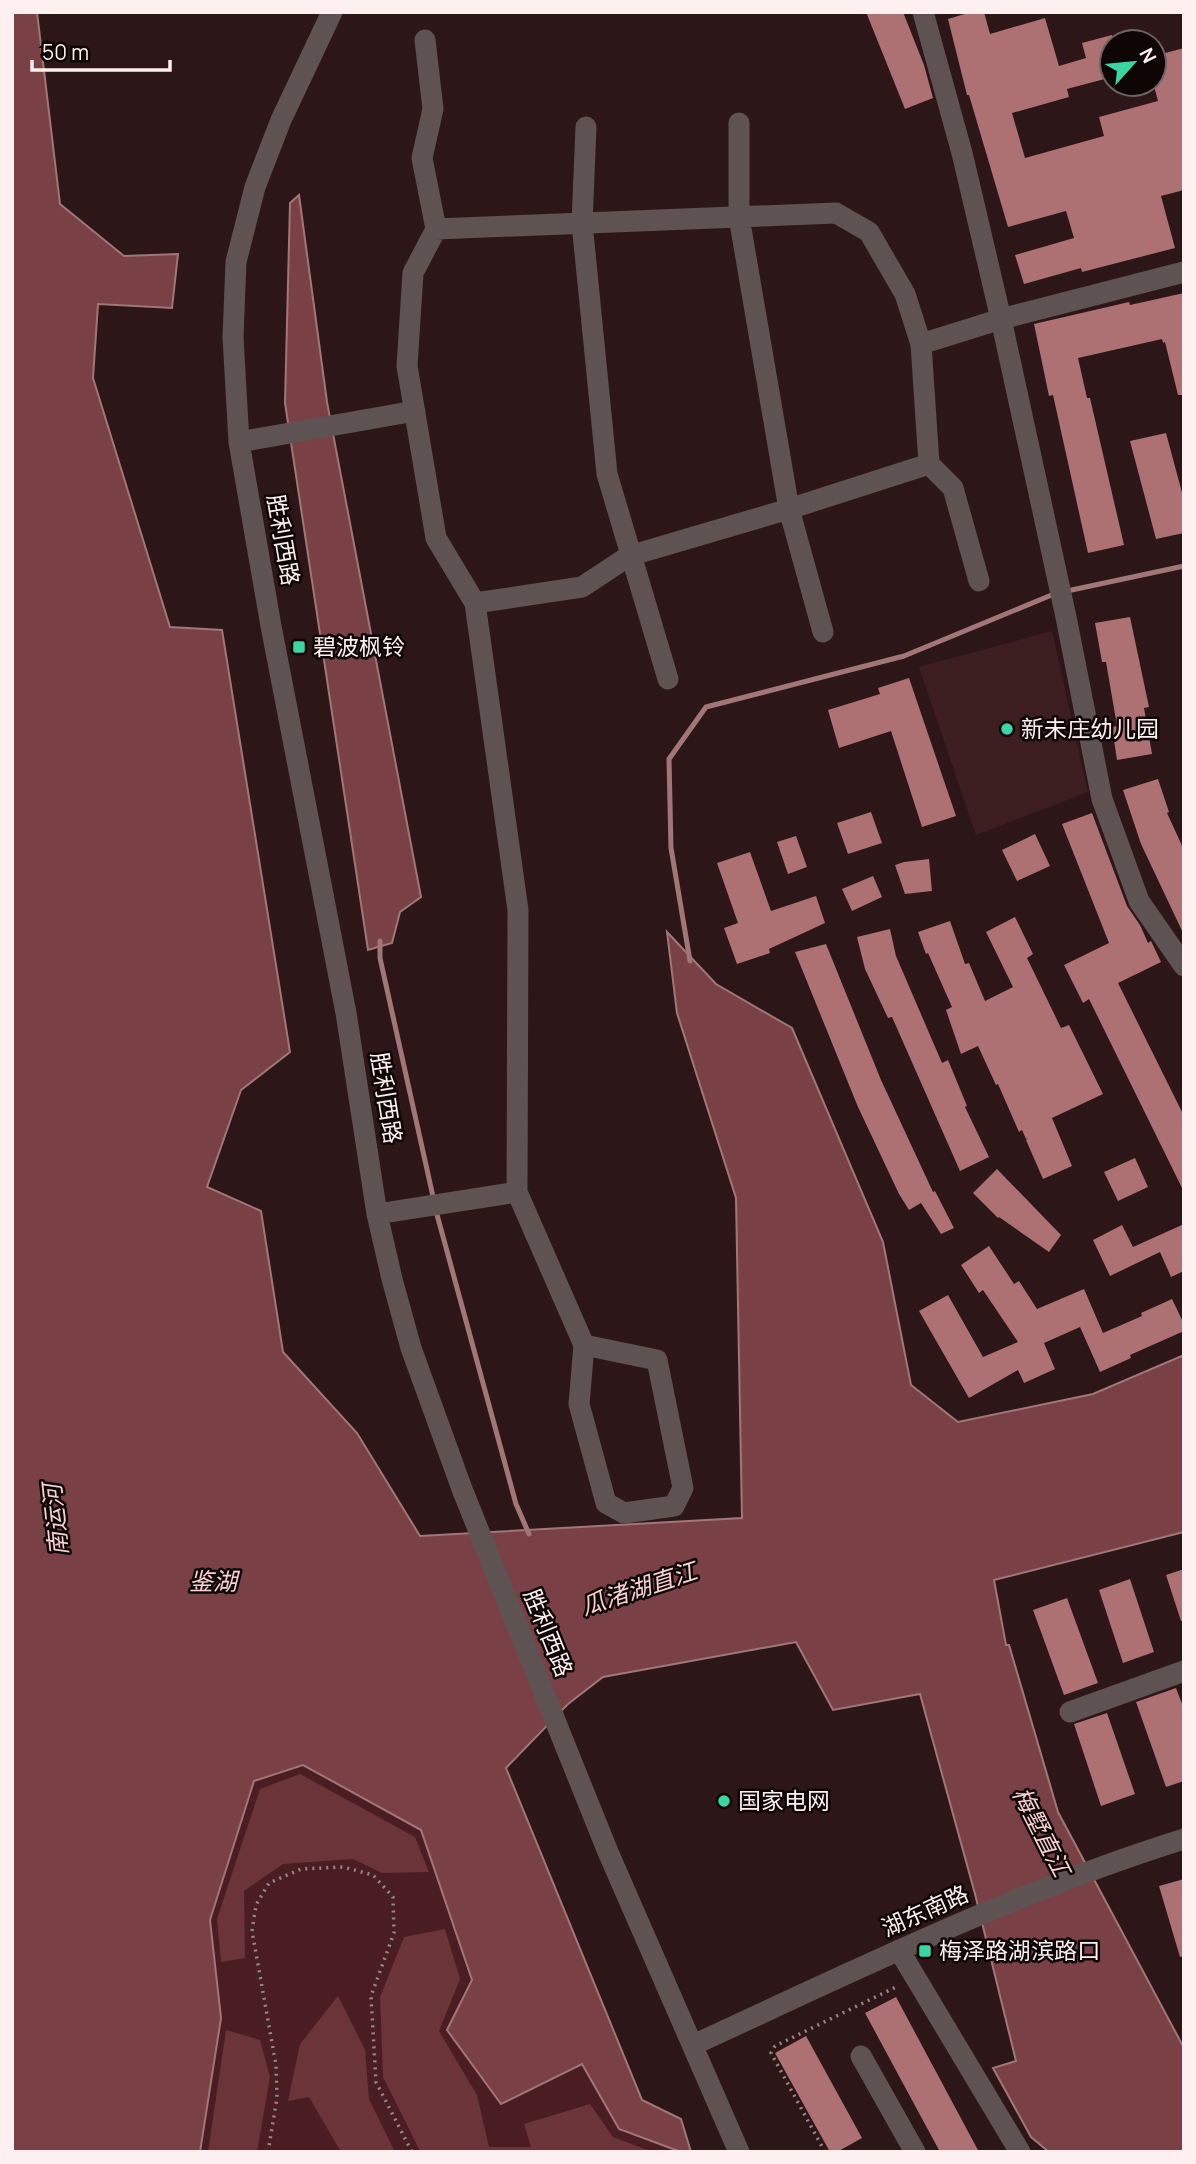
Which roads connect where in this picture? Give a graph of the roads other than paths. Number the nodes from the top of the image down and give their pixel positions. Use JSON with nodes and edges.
{"nodes":[{"id":1,"x":332,"y":12,"type":"edge"},
{"id":2,"x":923,"y":12,"type":"edge"},
{"id":3,"x":425,"y":40,"type":"dead end"},
{"id":4,"x":739,"y":123,"type":"dead end"},
{"id":5,"x":586,"y":127,"type":"dead end"},
{"id":6,"x":739,"y":217,"type":"junction"},
{"id":7,"x":582,"y":223,"type":"junction"},
{"id":8,"x":436,"y":229,"type":"junction"},
{"id":9,"x":1184,"y":271,"type":"edge"},
{"id":10,"x":1001,"y":319,"type":"junction"},
{"id":11,"x":921,"y":344,"type":"junction"},
{"id":12,"x":415,"y":411,"type":"junction"},
{"id":13,"x":239,"y":442,"type":"junction"},
{"id":14,"x":929,"y":464,"type":"junction"},
{"id":15,"x":789,"y":509,"type":"junction"},
{"id":16,"x":629,"y":556,"type":"junction"},
{"id":17,"x":979,"y":580,"type":"dead end"},
{"id":18,"x":475,"y":603,"type":"junction"},
{"id":19,"x":823,"y":632,"type":"dead end"},
{"id":20,"x":667,"y":679,"type":"dead end"},
{"id":21,"x":1184,"y":965,"type":"edge"},
{"id":22,"x":517,"y":1192,"type":"junction"},
{"id":23,"x":377,"y":1214,"type":"junction"},
{"id":24,"x":584,"y":1345,"type":"junction"},
{"id":25,"x":1184,"y":1671,"type":"edge"},
{"id":26,"x":1070,"y":1712,"type":"dead end"},
{"id":27,"x":1184,"y":1839,"type":"edge"},
{"id":28,"x":899,"y":1950,"type":"junction"},
{"id":29,"x":693,"y":2045,"type":"junction"},
{"id":30,"x":861,"y":2056,"type":"dead end"},
{"id":31,"x":739,"y":2152,"type":"edge"},
{"id":32,"x":915,"y":2152,"type":"edge"},
{"id":33,"x":1020,"y":2152,"type":"edge"}],
"edges":[{"from":1,"to":13,"type":"street","name":"胜利西路"},
{"from":2,"to":10,"type":"street"},
{"from":3,"to":8,"type":"street"},
{"from":4,"to":6,"type":"street"},
{"from":5,"to":7,"type":"street"},
{"from":6,"to":7,"type":"street"},
{"from":6,"to":11,"type":"street"},
{"from":6,"to":15,"type":"street"},
{"from":7,"to":8,"type":"street"},
{"from":7,"to":16,"type":"street"},
{"from":8,"to":12,"type":"street"},
{"from":9,"to":10,"type":"street"},
{"from":10,"to":11,"type":"street"},
{"from":10,"to":21,"type":"street"},
{"from":11,"to":14,"type":"street"},
{"from":12,"to":13,"type":"street"},
{"from":12,"to":18,"type":"street"},
{"from":13,"to":23,"type":"street","name":"胜利西路"},
{"from":14,"to":15,"type":"street"},
{"from":14,"to":17,"type":"street"},
{"from":15,"to":16,"type":"street"},
{"from":15,"to":19,"type":"street"},
{"from":16,"to":18,"type":"street"},
{"from":16,"to":20,"type":"street"},
{"from":18,"to":22,"type":"street"},
{"from":22,"to":23,"type":"street"},
{"from":22,"to":24,"type":"street"},
{"from":23,"to":29,"type":"street","name":"胜利西路"},
{"from":24,"to":24,"type":"street"},
{"from":25,"to":26,"type":"street"},
{"from":27,"to":28,"type":"street","name":"湖东南路"},
{"from":28,"to":29,"type":"street","name":"湖东南路"},
{"from":28,"to":33,"type":"street"},
{"from":29,"to":31,"type":"street","name":"胜利西路"},
{"from":30,"to":32,"type":"street"}]}
